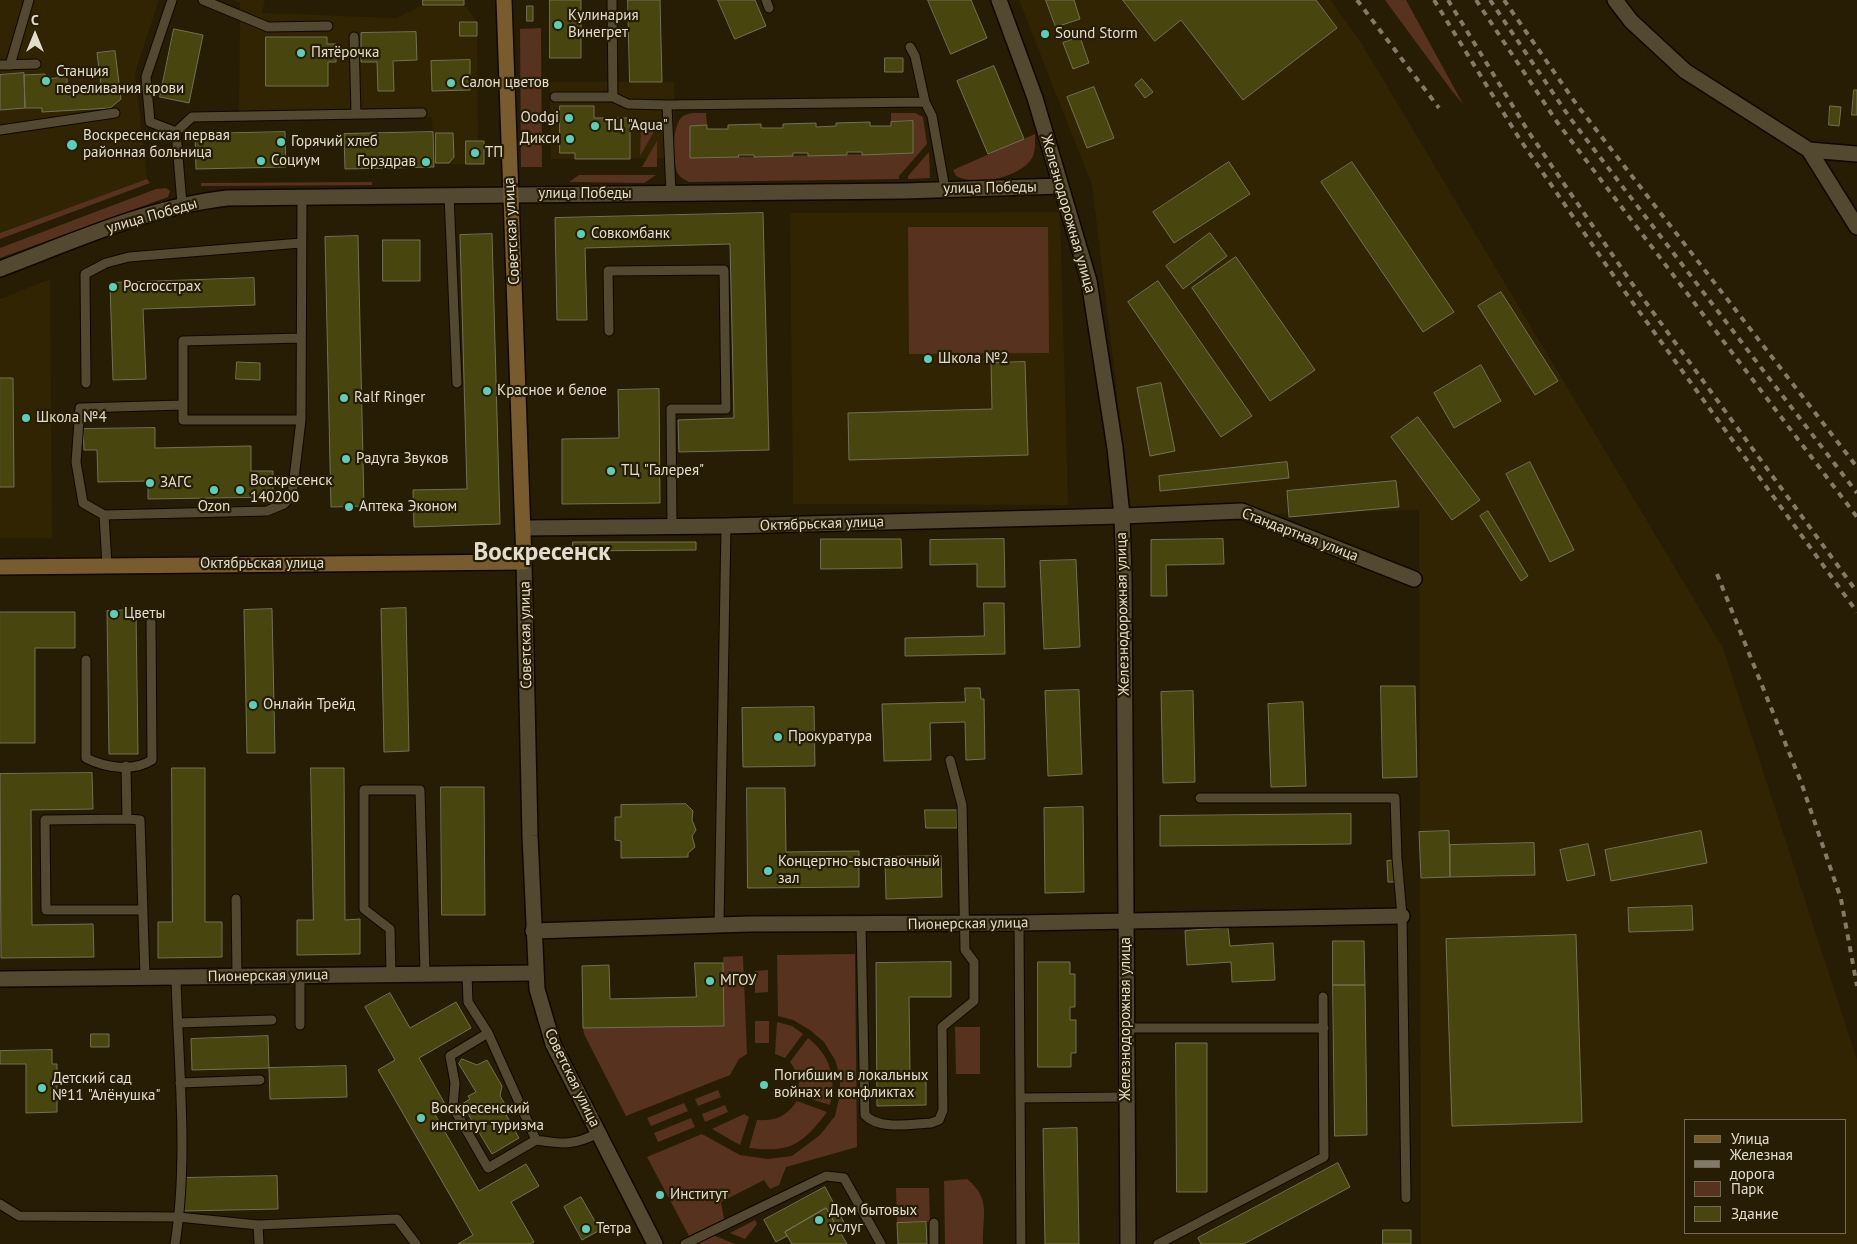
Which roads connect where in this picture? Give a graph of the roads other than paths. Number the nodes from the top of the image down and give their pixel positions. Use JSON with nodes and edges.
{"nodes":[{"id":1,"x":29,"y":0,"type":"edge"},
{"id":2,"x":172,"y":0,"type":"edge"},
{"id":3,"x":203,"y":0,"type":"edge"},
{"id":4,"x":504,"y":0,"type":"edge"},
{"id":5,"x":612,"y":0,"type":"edge"},
{"id":6,"x":998,"y":0,"type":"edge"},
{"id":7,"x":1615,"y":0,"type":"edge"},
{"id":8,"x":328,"y":26,"type":"dead end"},
{"id":9,"x":354,"y":37,"type":"dead end"},
{"id":10,"x":910,"y":47,"type":"dead end"},
{"id":11,"x":36,"y":64,"type":"dead end"},
{"id":12,"x":10,"y":65,"type":"junction"},
{"id":13,"x":0,"y":66,"type":"edge"},
{"id":14,"x":555,"y":97,"type":"dead end"},
{"id":15,"x":613,"y":98,"type":"junction"},
{"id":16,"x":926,"y":102,"type":"junction"},
{"id":17,"x":668,"y":105,"type":"junction"},
{"id":18,"x":115,"y":113,"type":"dead end"},
{"id":19,"x":422,"y":113,"type":"dead end"},
{"id":20,"x":356,"y":114,"type":"junction"},
{"id":21,"x":0,"y":130,"type":"edge"},
{"id":22,"x":176,"y":132,"type":"junction"},
{"id":23,"x":1809,"y":150,"type":"junction"},
{"id":24,"x":1857,"y":154,"type":"edge"},
{"id":25,"x":1062,"y":186,"type":"junction"},
{"id":26,"x":945,"y":189,"type":"junction"},
{"id":27,"x":671,"y":193,"type":"junction"},
{"id":28,"x":510,"y":194,"type":"junction"},
{"id":29,"x":449,"y":195,"type":"junction"},
{"id":30,"x":302,"y":197,"type":"junction"},
{"id":31,"x":182,"y":204,"type":"junction"},
{"id":32,"x":1857,"y":228,"type":"edge"},
{"id":33,"x":301,"y":243,"type":"junction"},
{"id":34,"x":0,"y":269,"type":"edge"},
{"id":35,"x":609,"y":331,"type":"dead end"},
{"id":36,"x":301,"y":338,"type":"junction"},
{"id":37,"x":86,"y":383,"type":"dead end"},
{"id":38,"x":457,"y":383,"type":"dead end"},
{"id":39,"x":183,"y":405,"type":"junction"},
{"id":40,"x":301,"y":420,"type":"junction"},
{"id":41,"x":104,"y":515,"type":"junction"},
{"id":42,"x":1122,"y":516,"type":"junction"},
{"id":43,"x":672,"y":526,"type":"junction"},
{"id":44,"x":726,"y":526,"type":"junction"},
{"id":45,"x":523,"y":528,"type":"junction"},
{"id":46,"x":524,"y":562,"type":"junction"},
{"id":47,"x":107,"y":565,"type":"junction"},
{"id":48,"x":0,"y":567,"type":"edge"},
{"id":49,"x":1414,"y":579,"type":"dead end"},
{"id":50,"x":151,"y":622,"type":"dead end"},
{"id":51,"x":86,"y":660,"type":"dead end"},
{"id":52,"x":950,"y":760,"type":"dead end"},
{"id":53,"x":126,"y":766,"type":"junction"},
{"id":54,"x":1200,"y":798,"type":"dead end"},
{"id":55,"x":127,"y":819,"type":"junction"},
{"id":56,"x":236,"y":899,"type":"dead end"},
{"id":57,"x":142,"y":910,"type":"junction"},
{"id":58,"x":1402,"y":916,"type":"junction"},
{"id":59,"x":1126,"y":921,"type":"junction"},
{"id":60,"x":1020,"y":923,"type":"junction"},
{"id":61,"x":965,"y":924,"type":"junction"},
{"id":62,"x":719,"y":925,"type":"junction"},
{"id":63,"x":861,"y":925,"type":"junction"},
{"id":64,"x":533,"y":931,"type":"junction"},
{"id":65,"x":536,"y":973,"type":"junction"},
{"id":66,"x":391,"y":974,"type":"junction"},
{"id":67,"x":424,"y":974,"type":"junction"},
{"id":68,"x":467,"y":974,"type":"junction"},
{"id":69,"x":237,"y":976,"type":"junction"},
{"id":70,"x":300,"y":976,"type":"junction"},
{"id":71,"x":144,"y":977,"type":"junction"},
{"id":72,"x":176,"y":977,"type":"junction"},
{"id":73,"x":0,"y":979,"type":"edge"},
{"id":74,"x":1323,"y":997,"type":"dead end"},
{"id":75,"x":272,"y":1020,"type":"dead end"},
{"id":76,"x":178,"y":1023,"type":"junction"},
{"id":77,"x":300,"y":1025,"type":"dead end"},
{"id":78,"x":1126,"y":1028,"type":"junction"},
{"id":79,"x":1324,"y":1028,"type":"junction"},
{"id":80,"x":488,"y":1033,"type":"junction"},
{"id":81,"x":260,"y":1080,"type":"dead end"},
{"id":82,"x":180,"y":1083,"type":"junction"},
{"id":83,"x":1126,"y":1097,"type":"junction"},
{"id":84,"x":1020,"y":1098,"type":"junction"},
{"id":85,"x":598,"y":1133,"type":"junction"},
{"id":86,"x":536,"y":1140,"type":"junction"},
{"id":87,"x":1406,"y":1198,"type":"dead end"},
{"id":88,"x":0,"y":1204,"type":"edge"},
{"id":89,"x":178,"y":1217,"type":"junction"},
{"id":90,"x":934,"y":1223,"type":"dead end"},
{"id":91,"x":258,"y":1225,"type":"junction"},
{"id":92,"x":175,"y":1244,"type":"edge"},
{"id":93,"x":259,"y":1244,"type":"edge"},
{"id":94,"x":416,"y":1244,"type":"edge"},
{"id":95,"x":655,"y":1244,"type":"edge"},
{"id":96,"x":685,"y":1244,"type":"edge"},
{"id":97,"x":881,"y":1244,"type":"edge"},
{"id":98,"x":934,"y":1244,"type":"edge"},
{"id":99,"x":1021,"y":1244,"type":"edge"},
{"id":100,"x":1128,"y":1244,"type":"edge"},
{"id":101,"x":1158,"y":1244,"type":"edge"}],
"edges":[{"from":1,"to":12,"type":"lane"},
{"from":2,"to":22,"type":"lane"},
{"from":3,"to":8,"type":"lane"},
{"from":4,"to":28,"type":"main road","name":"Советская улица"},
{"from":5,"to":15,"type":"lane"},
{"from":6,"to":25,"type":"street","name":"Железнодорожная улица"},
{"from":7,"to":23,"type":"street"},
{"from":9,"to":20,"type":"lane"},
{"from":10,"to":16,"type":"lane"},
{"from":11,"to":12,"type":"lane"},
{"from":12,"to":13,"type":"lane"},
{"from":14,"to":15,"type":"lane"},
{"from":15,"to":17,"type":"lane"},
{"from":16,"to":17,"type":"lane"},
{"from":16,"to":26,"type":"lane"},
{"from":17,"to":27,"type":"lane"},
{"from":18,"to":21,"type":"lane"},
{"from":19,"to":20,"type":"lane"},
{"from":20,"to":22,"type":"lane"},
{"from":22,"to":31,"type":"lane"},
{"from":23,"to":24,"type":"street"},
{"from":23,"to":32,"type":"street"},
{"from":25,"to":26,"type":"street","name":"улица Победы"},
{"from":25,"to":42,"type":"street","name":"Железнодорожная улица"},
{"from":26,"to":27,"type":"street","name":"улица Победы"},
{"from":27,"to":28,"type":"street","name":"улица Победы"},
{"from":28,"to":29,"type":"street","name":"улица Победы"},
{"from":28,"to":45,"type":"main road","name":"Советская улица"},
{"from":29,"to":30,"type":"street","name":"улица Победы"},
{"from":29,"to":38,"type":"lane"},
{"from":30,"to":31,"type":"street","name":"улица Победы"},
{"from":30,"to":33,"type":"lane"},
{"from":31,"to":34,"type":"street","name":"улица Победы"},
{"from":33,"to":36,"type":"lane"},
{"from":33,"to":37,"type":"lane"},
{"from":35,"to":43,"type":"lane"},
{"from":36,"to":39,"type":"lane"},
{"from":36,"to":40,"type":"lane"},
{"from":39,"to":40,"type":"lane"},
{"from":39,"to":41,"type":"lane"},
{"from":40,"to":41,"type":"lane"},
{"from":41,"to":47,"type":"lane"},
{"from":42,"to":44,"type":"street","name":"Октябрьская улица"},
{"from":42,"to":49,"type":"street","name":"Стандартная улица"},
{"from":42,"to":59,"type":"street","name":"Железнодорожная улица"},
{"from":43,"to":44,"type":"street","name":"Октябрьская улица"},
{"from":43,"to":45,"type":"street","name":"Октябрьская улица"},
{"from":44,"to":62,"type":"lane"},
{"from":45,"to":46,"type":"main road","name":"Советская улица"},
{"from":46,"to":47,"type":"main road","name":"Октябрьская улица"},
{"from":46,"to":64,"type":"street","name":"Советская улица"},
{"from":47,"to":48,"type":"main road","name":"Октябрьская улица"},
{"from":50,"to":53,"type":"lane"},
{"from":51,"to":53,"type":"lane"},
{"from":52,"to":61,"type":"lane"},
{"from":53,"to":55,"type":"lane"},
{"from":54,"to":58,"type":"lane"},
{"from":55,"to":57,"type":"lane"},
{"from":55,"to":57,"type":"lane"},
{"from":56,"to":69,"type":"lane"},
{"from":57,"to":71,"type":"lane"},
{"from":58,"to":59,"type":"street","name":"Пионерская улица"},
{"from":58,"to":87,"type":"lane"},
{"from":59,"to":60,"type":"street","name":"Пионерская улица"},
{"from":59,"to":78,"type":"street","name":"Железнодорожная улица"},
{"from":60,"to":61,"type":"street","name":"Пионерская улица"},
{"from":60,"to":84,"type":"lane"},
{"from":61,"to":63,"type":"street","name":"Пионерская улица"},
{"from":61,"to":63,"type":"lane"},
{"from":62,"to":63,"type":"street","name":"Пионерская улица"},
{"from":62,"to":64,"type":"street","name":"Пионерская улица"},
{"from":64,"to":65,"type":"street","name":"Советская улица"},
{"from":65,"to":68,"type":"street","name":"Пионерская улица"},
{"from":65,"to":85,"type":"street","name":"Советская улица"},
{"from":66,"to":67,"type":"street","name":"Пионерская улица"},
{"from":66,"to":67,"type":"lane"},
{"from":66,"to":70,"type":"street","name":"Пионерская улица"},
{"from":67,"to":68,"type":"street","name":"Пионерская улица"},
{"from":68,"to":80,"type":"lane"},
{"from":69,"to":70,"type":"street","name":"Пионерская улица"},
{"from":69,"to":72,"type":"street","name":"Пионерская улица"},
{"from":70,"to":77,"type":"lane"},
{"from":71,"to":72,"type":"street","name":"Пионерская улица"},
{"from":71,"to":73,"type":"street","name":"Пионерская улица"},
{"from":72,"to":76,"type":"lane"},
{"from":74,"to":79,"type":"lane"},
{"from":75,"to":76,"type":"lane"},
{"from":76,"to":82,"type":"lane"},
{"from":78,"to":79,"type":"lane"},
{"from":78,"to":83,"type":"street","name":"Железнодорожная улица"},
{"from":79,"to":101,"type":"lane"},
{"from":80,"to":86,"type":"lane"},
{"from":80,"to":86,"type":"lane"},
{"from":81,"to":82,"type":"lane"},
{"from":82,"to":89,"type":"lane"},
{"from":83,"to":84,"type":"lane"},
{"from":83,"to":100,"type":"street","name":"Железнодорожная улица"},
{"from":84,"to":99,"type":"lane"},
{"from":85,"to":86,"type":"lane"},
{"from":85,"to":95,"type":"street","name":"Советская улица"},
{"from":88,"to":89,"type":"lane"},
{"from":89,"to":91,"type":"lane"},
{"from":89,"to":92,"type":"lane"},
{"from":90,"to":98,"type":"lane"},
{"from":91,"to":93,"type":"lane"},
{"from":91,"to":94,"type":"lane"},
{"from":96,"to":97,"type":"lane"}]}
